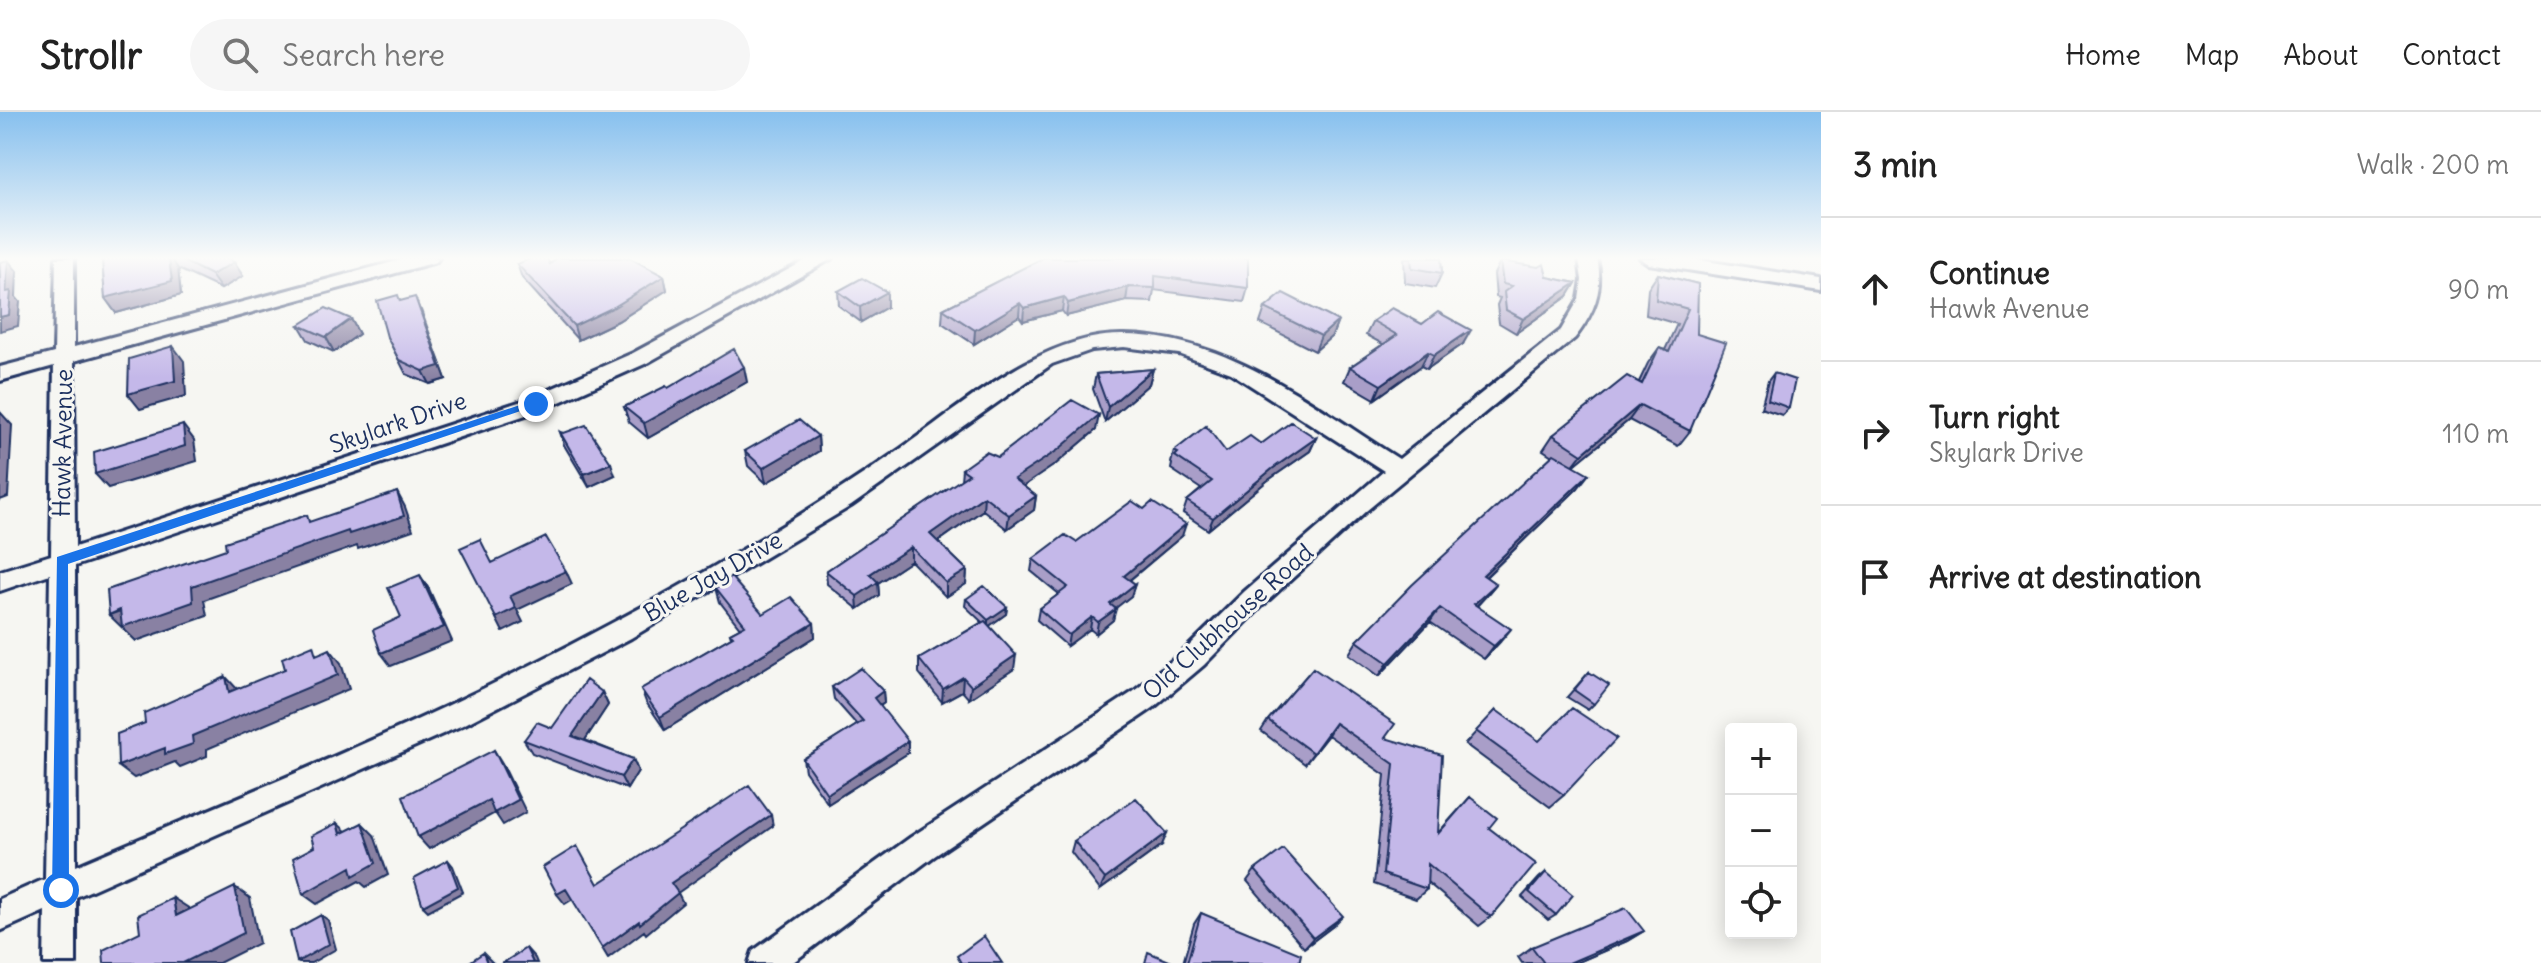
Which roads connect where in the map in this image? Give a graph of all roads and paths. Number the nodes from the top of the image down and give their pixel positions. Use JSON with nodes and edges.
{"nodes":[{"id":1,"x":65,"y":298,"type":"edge"},
{"id":2,"x":283,"y":298,"type":"edge"},
{"id":3,"x":743,"y":298,"type":"edge"},
{"id":4,"x":1590,"y":298,"type":"edge"},
{"id":5,"x":64,"y":357,"type":"junction"},
{"id":6,"x":0,"y":374,"type":"edge"},
{"id":7,"x":1401,"y":471,"type":"junction"},
{"id":8,"x":62,"y":561,"type":"junction"},
{"id":9,"x":0,"y":581,"type":"edge"},
{"id":10,"x":61,"y":890,"type":"junction"},
{"id":11,"x":0,"y":915,"type":"edge"},
{"id":12,"x":60,"y":963,"type":"edge"},
{"id":13,"x":765,"y":963,"type":"edge"}],
"edges":[{"from":1,"to":5,"type":"street","name":"Hawk Avenue"},
{"from":2,"to":5,"type":"street"},
{"from":3,"to":8,"type":"street","name":"Skylark Drive"},
{"from":4,"to":7,"type":"street","name":"Old Clubhouse Road"},
{"from":5,"to":6,"type":"street"},
{"from":5,"to":8,"type":"street","name":"Hawk Avenue"},
{"from":7,"to":10,"type":"street","name":"Blue Jay Drive"},
{"from":7,"to":13,"type":"street","name":"Old Clubhouse Road"},
{"from":8,"to":9,"type":"street","name":"Skylark Drive"},
{"from":8,"to":10,"type":"street","name":"Hawk Avenue"},
{"from":10,"to":11,"type":"street","name":"Blue Jay Drive"},
{"from":10,"to":12,"type":"street","name":"Hawk Avenue"}]}
